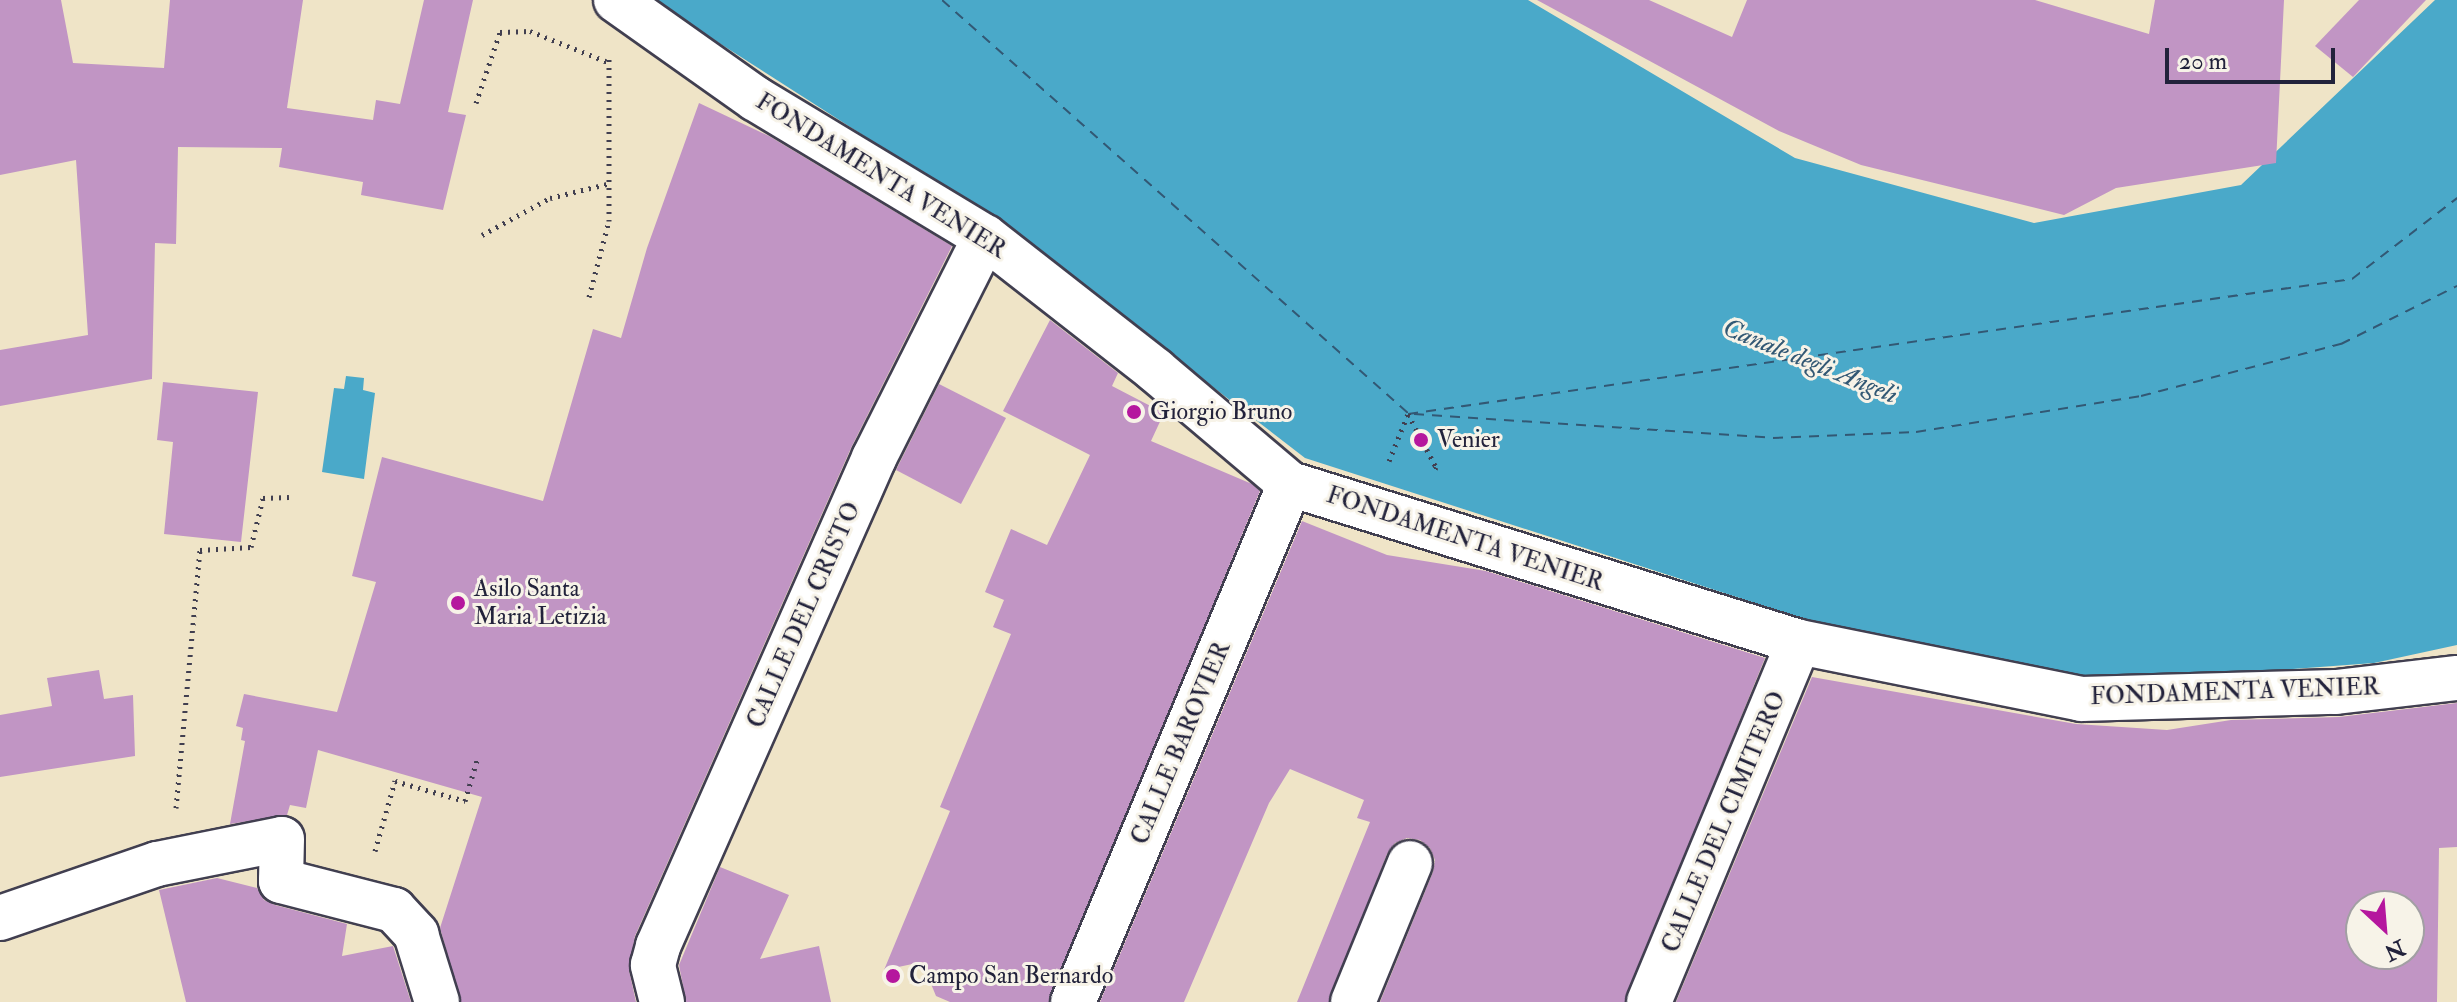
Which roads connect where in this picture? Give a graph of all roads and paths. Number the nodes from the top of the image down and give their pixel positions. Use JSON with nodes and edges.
{"nodes":[{"id":1,"x":618,"y":1,"type":"edge"},
{"id":2,"x":609,"y":62,"type":"junction"},
{"id":3,"x":476,"y":103,"type":"dead end"},
{"id":4,"x":607,"y":184,"type":"junction"},
{"id":5,"x":482,"y":235,"type":"dead end"},
{"id":6,"x":985,"y":237,"type":"junction"},
{"id":7,"x":589,"y":297,"type":"dead end"},
{"id":8,"x":1385,"y":473,"type":"dead end"},
{"id":9,"x":1431,"y":477,"type":"dead end"},
{"id":10,"x":1290,"y":484,"type":"junction"},
{"id":11,"x":289,"y":497,"type":"dead end"},
{"id":12,"x":1799,"y":642,"type":"junction"},
{"id":13,"x":2457,"y":678,"type":"edge"},
{"id":14,"x":477,"y":760,"type":"dead end"},
{"id":15,"x":171,"y":861,"type":"junction"},
{"id":16,"x":1410,"y":863,"type":"dead end"},
{"id":17,"x":361,"y":902,"type":"junction"},
{"id":18,"x":0,"y":918,"type":"edge"},
{"id":19,"x":437,"y":1002,"type":"edge"},
{"id":20,"x":662,"y":1002,"type":"edge"},
{"id":21,"x":1073,"y":1002,"type":"edge"},
{"id":22,"x":1353,"y":1002,"type":"edge"},
{"id":23,"x":1649,"y":1002,"type":"edge"}],
"edges":[{"from":1,"to":2,"type":"path"},
{"from":1,"to":6,"type":"street","name":"FONDAMENTA VENIER"},
{"from":2,"to":3,"type":"path"},
{"from":2,"to":4,"type":"path"},
{"from":4,"to":5,"type":"path"},
{"from":4,"to":7,"type":"path"},
{"from":6,"to":10,"type":"street","name":"FONDAMENTA VENIER"},
{"from":6,"to":20,"type":"street","name":"CALLE DEL CRISTO"},
{"from":8,"to":9,"type":"path"},
{"from":10,"to":12,"type":"street","name":"FONDAMENTA VENIER"},
{"from":10,"to":21,"type":"street","name":"CALLE BAROVIER"},
{"from":11,"to":15,"type":"path"},
{"from":12,"to":13,"type":"street","name":"FONDAMENTA VENIER"},
{"from":12,"to":23,"type":"street","name":"CALLE DEL CIMITERO"},
{"from":14,"to":17,"type":"path"},
{"from":15,"to":17,"type":"street"},
{"from":15,"to":18,"type":"street"},
{"from":16,"to":22,"type":"street"},
{"from":17,"to":19,"type":"street"}]}
